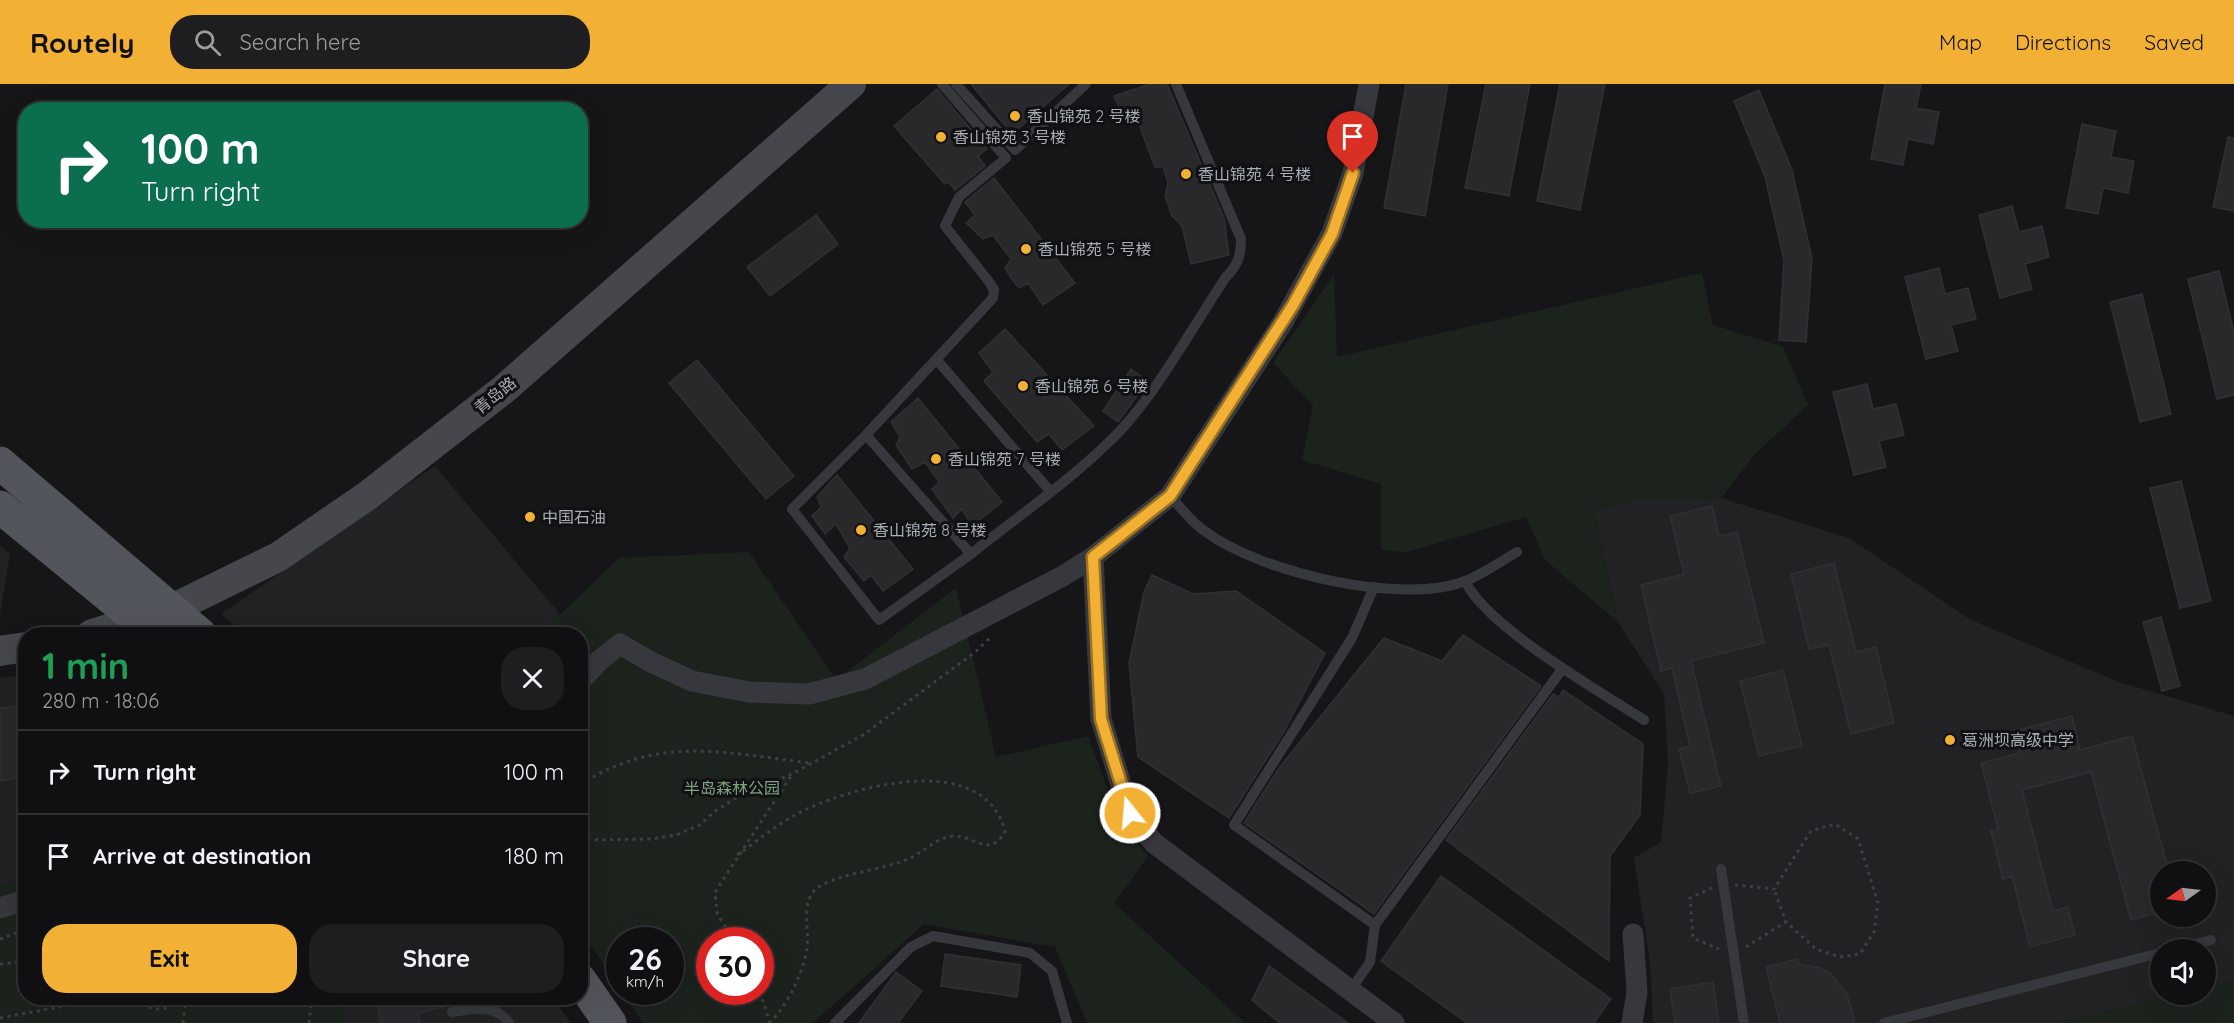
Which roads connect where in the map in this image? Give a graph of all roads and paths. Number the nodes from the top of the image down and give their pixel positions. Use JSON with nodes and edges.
{"nodes":[{"id":1,"x":851,"y":84,"type":"edge"},
{"id":2,"x":942,"y":84,"type":"edge"},
{"id":3,"x":957,"y":84,"type":"edge"},
{"id":4,"x":1086,"y":84,"type":"edge"},
{"id":5,"x":1176,"y":84,"type":"edge"},
{"id":6,"x":1369,"y":84,"type":"edge"},
{"id":7,"x":1010,"y":154,"type":"junction"},
{"id":8,"x":937,"y":360,"type":"junction"},
{"id":9,"x":866,"y":435,"type":"junction"},
{"id":10,"x":0,"y":463,"type":"edge"},
{"id":11,"x":1050,"y":491,"type":"junction"},
{"id":12,"x":1170,"y":496,"type":"junction"},
{"id":13,"x":0,"y":507,"type":"edge"},
{"id":14,"x":1517,"y":552,"type":"dead end"},
{"id":15,"x":971,"y":554,"type":"junction"},
{"id":16,"x":1093,"y":557,"type":"junction"},
{"id":17,"x":1465,"y":581,"type":"junction"},
{"id":18,"x":1374,"y":587,"type":"junction"},
{"id":19,"x":1007,"y":604,"type":"junction"},
{"id":20,"x":154,"y":622,"type":"edge"},
{"id":21,"x":128,"y":627,"type":"edge"},
{"id":22,"x":173,"y":627,"type":"edge"},
{"id":23,"x":18,"y":648,"type":"edge"},
{"id":24,"x":0,"y":651,"type":"edge"},
{"id":25,"x":1563,"y":669,"type":"junction"},
{"id":26,"x":588,"y":674,"type":"edge"},
{"id":27,"x":1644,"y":720,"type":"dead end"},
{"id":28,"x":813,"y":763,"type":"junction"},
{"id":29,"x":792,"y":774,"type":"junction"},
{"id":30,"x":588,"y":781,"type":"edge"},
{"id":31,"x":588,"y":840,"type":"edge"},
{"id":32,"x":738,"y":855,"type":"junction"},
{"id":33,"x":1721,"y":869,"type":"dead end"},
{"id":34,"x":1724,"y":884,"type":"junction"},
{"id":35,"x":1774,"y":889,"type":"junction"},
{"id":36,"x":18,"y":902,"type":"edge"},
{"id":37,"x":0,"y":908,"type":"edge"},
{"id":38,"x":1786,"y":922,"type":"junction"},
{"id":39,"x":1375,"y":925,"type":"junction"},
{"id":40,"x":726,"y":927,"type":"edge"},
{"id":41,"x":18,"y":932,"type":"edge"},
{"id":42,"x":1634,"y":934,"type":"dead end"},
{"id":43,"x":0,"y":939,"type":"edge"},
{"id":44,"x":1734,"y":955,"type":"junction"},
{"id":45,"x":2150,"y":956,"type":"edge"},
{"id":46,"x":18,"y":962,"type":"edge"},
{"id":47,"x":0,"y":964,"type":"edge"},
{"id":48,"x":588,"y":991,"type":"edge"},
{"id":49,"x":1350,"y":991,"type":"junction"},
{"id":50,"x":71,"y":1005,"type":"edge"},
{"id":51,"x":144,"y":1005,"type":"edge"},
{"id":52,"x":174,"y":1005,"type":"edge"},
{"id":53,"x":184,"y":1005,"type":"edge"},
{"id":54,"x":311,"y":1005,"type":"edge"},
{"id":55,"x":575,"y":1005,"type":"edge"},
{"id":56,"x":764,"y":1005,"type":"edge"},
{"id":57,"x":452,"y":1012,"type":"dead end"},
{"id":58,"x":0,"y":1018,"type":"edge"},
{"id":59,"x":183,"y":1023,"type":"edge"},
{"id":60,"x":309,"y":1023,"type":"edge"},
{"id":61,"x":509,"y":1023,"type":"edge"},
{"id":62,"x":587,"y":1023,"type":"edge"},
{"id":63,"x":610,"y":1023,"type":"edge"},
{"id":64,"x":770,"y":1023,"type":"edge"},
{"id":65,"x":835,"y":1023,"type":"edge"},
{"id":66,"x":1067,"y":1023,"type":"edge"},
{"id":67,"x":1394,"y":1023,"type":"edge"},
{"id":68,"x":1632,"y":1023,"type":"edge"},
{"id":69,"x":1744,"y":1023,"type":"edge"},
{"id":70,"x":1884,"y":1023,"type":"edge"}],
"edges":[{"from":1,"to":20,"type":"street","name":"青岛路"},
{"from":2,"to":7,"type":"lane"},
{"from":3,"to":7,"type":"lane"},
{"from":4,"to":7,"type":"lane"},
{"from":5,"to":11,"type":"lane"},
{"from":6,"to":12,"type":"street"},
{"from":7,"to":8,"type":"lane"},
{"from":8,"to":9,"type":"lane"},
{"from":8,"to":11,"type":"lane"},
{"from":9,"to":15,"type":"lane"},
{"from":9,"to":15,"type":"lane"},
{"from":10,"to":20,"type":"main road"},
{"from":11,"to":15,"type":"lane"},
{"from":12,"to":16,"type":"street"},
{"from":12,"to":18,"type":"lane"},
{"from":13,"to":20,"type":"main road"},
{"from":14,"to":17,"type":"lane"},
{"from":16,"to":19,"type":"street"},
{"from":16,"to":49,"type":"street"},
{"from":17,"to":18,"type":"lane"},
{"from":17,"to":25,"type":"lane"},
{"from":18,"to":39,"type":"lane"},
{"from":19,"to":26,"type":"street"},
{"from":19,"to":28,"type":"path"},
{"from":20,"to":21,"type":"street","name":"青岛路"},
{"from":20,"to":22,"type":"main road"},
{"from":23,"to":24,"type":"street"},
{"from":25,"to":27,"type":"lane"},
{"from":25,"to":39,"type":"lane"},
{"from":28,"to":29,"type":"path"},
{"from":28,"to":30,"type":"path"},
{"from":29,"to":31,"type":"path"},
{"from":29,"to":32,"type":"path"},
{"from":32,"to":40,"type":"path"},
{"from":32,"to":64,"type":"path"},
{"from":33,"to":34,"type":"lane"},
{"from":34,"to":35,"type":"path"},
{"from":34,"to":44,"type":"lane"},
{"from":34,"to":44,"type":"path"},
{"from":35,"to":38,"type":"path"},
{"from":35,"to":38,"type":"path"},
{"from":36,"to":37,"type":"street"},
{"from":38,"to":44,"type":"path"},
{"from":39,"to":49,"type":"lane"},
{"from":41,"to":43,"type":"path"},
{"from":42,"to":68,"type":"street"},
{"from":44,"to":69,"type":"lane"},
{"from":45,"to":70,"type":"lane"},
{"from":46,"to":47,"type":"path"},
{"from":48,"to":63,"type":"main road"},
{"from":49,"to":67,"type":"street"},
{"from":50,"to":58,"type":"path"},
{"from":51,"to":52,"type":"path"},
{"from":53,"to":59,"type":"path"},
{"from":54,"to":60,"type":"path"},
{"from":55,"to":62,"type":"main road"},
{"from":56,"to":64,"type":"path"},
{"from":57,"to":61,"type":"lane"},
{"from":65,"to":66,"type":"lane"}]}
